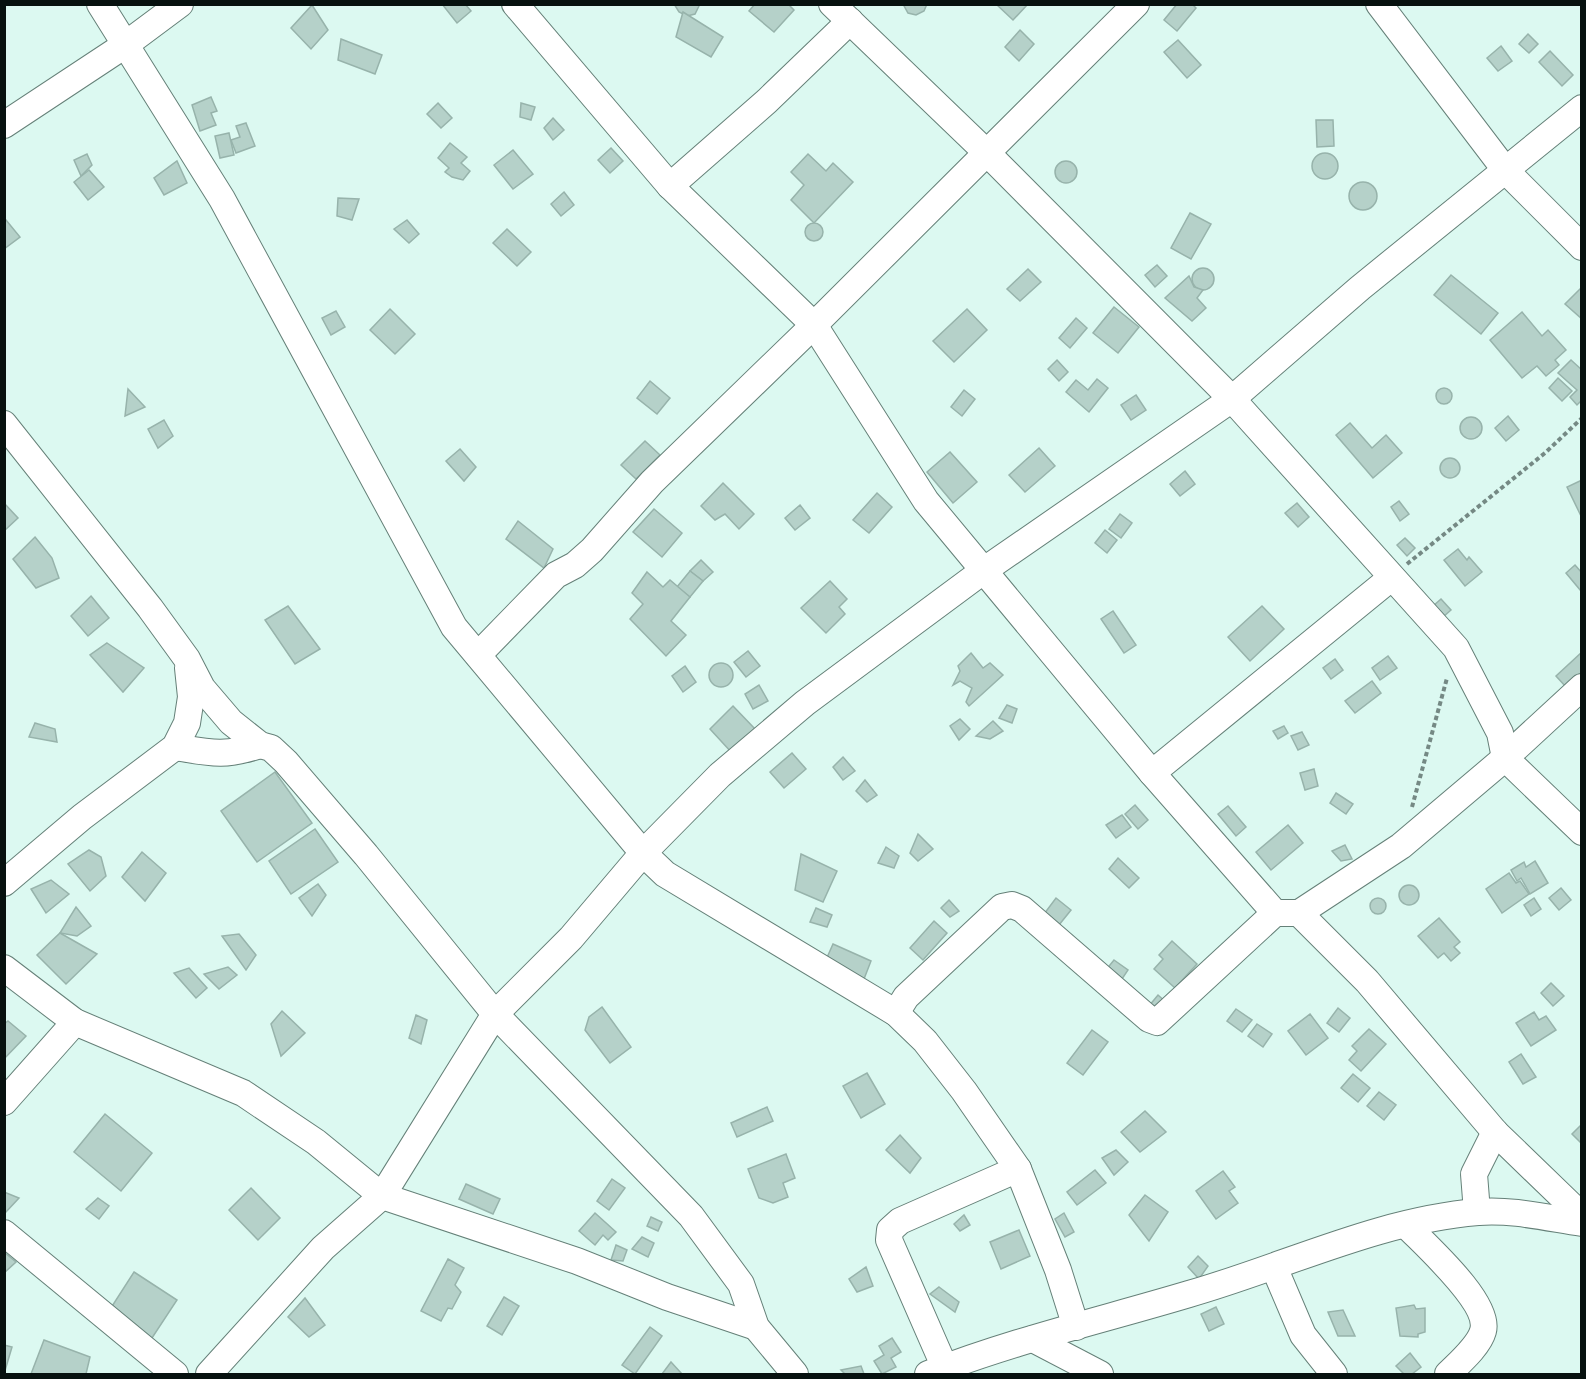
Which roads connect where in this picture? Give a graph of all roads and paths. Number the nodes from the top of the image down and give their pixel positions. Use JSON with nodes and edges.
{"nodes":[{"id":1,"x":100,"y":4,"type":"edge"},
{"id":2,"x":180,"y":4,"type":"edge"},
{"id":3,"x":515,"y":4,"type":"edge"},
{"id":4,"x":1136,"y":4,"type":"edge"},
{"id":5,"x":1378,"y":4,"type":"edge"},
{"id":6,"x":841,"y":13,"type":"edge"},
{"id":7,"x":125,"y":45,"type":"junction"},
{"id":8,"x":1581,"y":108,"type":"edge"},
{"id":9,"x":4,"y":125,"type":"edge"},
{"id":10,"x":987,"y":153,"type":"junction"},
{"id":11,"x":1506,"y":171,"type":"junction"},
{"id":12,"x":670,"y":186,"type":"junction"},
{"id":13,"x":1581,"y":247,"type":"edge"},
{"id":14,"x":814,"y":326,"type":"junction"},
{"id":15,"x":1232,"y":399,"type":"junction"},
{"id":16,"x":1581,"y":418,"type":"edge"},
{"id":17,"x":4,"y":424,"type":"edge"},
{"id":18,"x":983,"y":571,"type":"junction"},
{"id":19,"x":1390,"y":578,"type":"junction"},
{"id":20,"x":1456,"y":648,"type":"junction"},
{"id":21,"x":478,"y":654,"type":"junction"},
{"id":22,"x":187,"y":659,"type":"junction"},
{"id":23,"x":1581,"y":687,"type":"edge"},
{"id":24,"x":260,"y":745,"type":"junction"},
{"id":25,"x":175,"y":747,"type":"junction"},
{"id":26,"x":1505,"y":758,"type":"junction"},
{"id":27,"x":1152,"y":772,"type":"junction"},
{"id":28,"x":1581,"y":832,"type":"edge"},
{"id":29,"x":1401,"y":846,"type":"junction"},
{"id":30,"x":643,"y":853,"type":"junction"},
{"id":31,"x":4,"y":883,"type":"edge"},
{"id":32,"x":1287,"y":913,"type":"junction"},
{"id":33,"x":4,"y":969,"type":"edge"},
{"id":34,"x":495,"y":1014,"type":"junction"},
{"id":35,"x":896,"y":1014,"type":"junction"},
{"id":36,"x":75,"y":1022,"type":"junction"},
{"id":37,"x":4,"y":1102,"type":"edge"},
{"id":38,"x":1496,"y":1132,"type":"junction"},
{"id":39,"x":1017,"y":1169,"type":"junction"},
{"id":40,"x":382,"y":1196,"type":"junction"},
{"id":41,"x":1477,"y":1212,"type":"junction"},
{"id":42,"x":1581,"y":1216,"type":"edge"},
{"id":43,"x":1581,"y":1223,"type":"edge"},
{"id":44,"x":1406,"y":1225,"type":"junction"},
{"id":45,"x":4,"y":1233,"type":"edge"},
{"id":46,"x":1274,"y":1267,"type":"junction"},
{"id":47,"x":756,"y":1327,"type":"junction"},
{"id":48,"x":1076,"y":1327,"type":"junction"},
{"id":49,"x":1033,"y":1339,"type":"junction"},
{"id":50,"x":975,"y":1367,"type":"edge"},
{"id":51,"x":936,"y":1371,"type":"edge"},
{"id":52,"x":175,"y":1374,"type":"edge"},
{"id":53,"x":209,"y":1374,"type":"edge"},
{"id":54,"x":795,"y":1374,"type":"edge"},
{"id":55,"x":1100,"y":1374,"type":"edge"},
{"id":56,"x":1334,"y":1374,"type":"edge"},
{"id":57,"x":1448,"y":1374,"type":"edge"}],
"edges":[{"from":1,"to":7,"type":"street"},
{"from":2,"to":7,"type":"street"},
{"from":3,"to":12,"type":"street"},
{"from":4,"to":10,"type":"street"},
{"from":5,"to":11,"type":"street"},
{"from":6,"to":10,"type":"street"},
{"from":6,"to":12,"type":"street"},
{"from":7,"to":9,"type":"street"},
{"from":7,"to":21,"type":"street"},
{"from":8,"to":11,"type":"street"},
{"from":10,"to":14,"type":"street"},
{"from":10,"to":15,"type":"street"},
{"from":11,"to":13,"type":"street"},
{"from":11,"to":15,"type":"street"},
{"from":12,"to":14,"type":"street"},
{"from":14,"to":18,"type":"street"},
{"from":14,"to":21,"type":"street"},
{"from":15,"to":18,"type":"street"},
{"from":15,"to":19,"type":"street"},
{"from":16,"to":19,"type":"path"},
{"from":17,"to":22,"type":"street"},
{"from":18,"to":27,"type":"street"},
{"from":18,"to":30,"type":"street"},
{"from":19,"to":20,"type":"street"},
{"from":19,"to":27,"type":"street"},
{"from":20,"to":26,"type":"street"},
{"from":20,"to":29,"type":"path"},
{"from":21,"to":30,"type":"street"},
{"from":22,"to":24,"type":"street"},
{"from":22,"to":25,"type":"street"},
{"from":23,"to":26,"type":"street"},
{"from":24,"to":25,"type":"street"},
{"from":24,"to":34,"type":"street"},
{"from":25,"to":31,"type":"street"},
{"from":26,"to":28,"type":"street"},
{"from":26,"to":29,"type":"street"},
{"from":27,"to":32,"type":"street"},
{"from":29,"to":32,"type":"street"},
{"from":30,"to":34,"type":"street"},
{"from":30,"to":35,"type":"street"},
{"from":32,"to":35,"type":"street"},
{"from":32,"to":38,"type":"street"},
{"from":33,"to":36,"type":"street"},
{"from":34,"to":40,"type":"street"},
{"from":34,"to":47,"type":"street"},
{"from":35,"to":39,"type":"street"},
{"from":36,"to":37,"type":"street"},
{"from":36,"to":40,"type":"street"},
{"from":38,"to":41,"type":"street"},
{"from":38,"to":42,"type":"street"},
{"from":39,"to":48,"type":"street"},
{"from":39,"to":51,"type":"street"},
{"from":40,"to":47,"type":"street"},
{"from":40,"to":53,"type":"street"},
{"from":41,"to":43,"type":"street"},
{"from":41,"to":44,"type":"street"},
{"from":44,"to":46,"type":"street"},
{"from":44,"to":57,"type":"street"},
{"from":45,"to":52,"type":"street"},
{"from":46,"to":48,"type":"street"},
{"from":46,"to":56,"type":"street"},
{"from":47,"to":54,"type":"street"},
{"from":48,"to":49,"type":"street"},
{"from":49,"to":50,"type":"street"},
{"from":49,"to":55,"type":"street"},
{"from":50,"to":51,"type":"street"}]}
